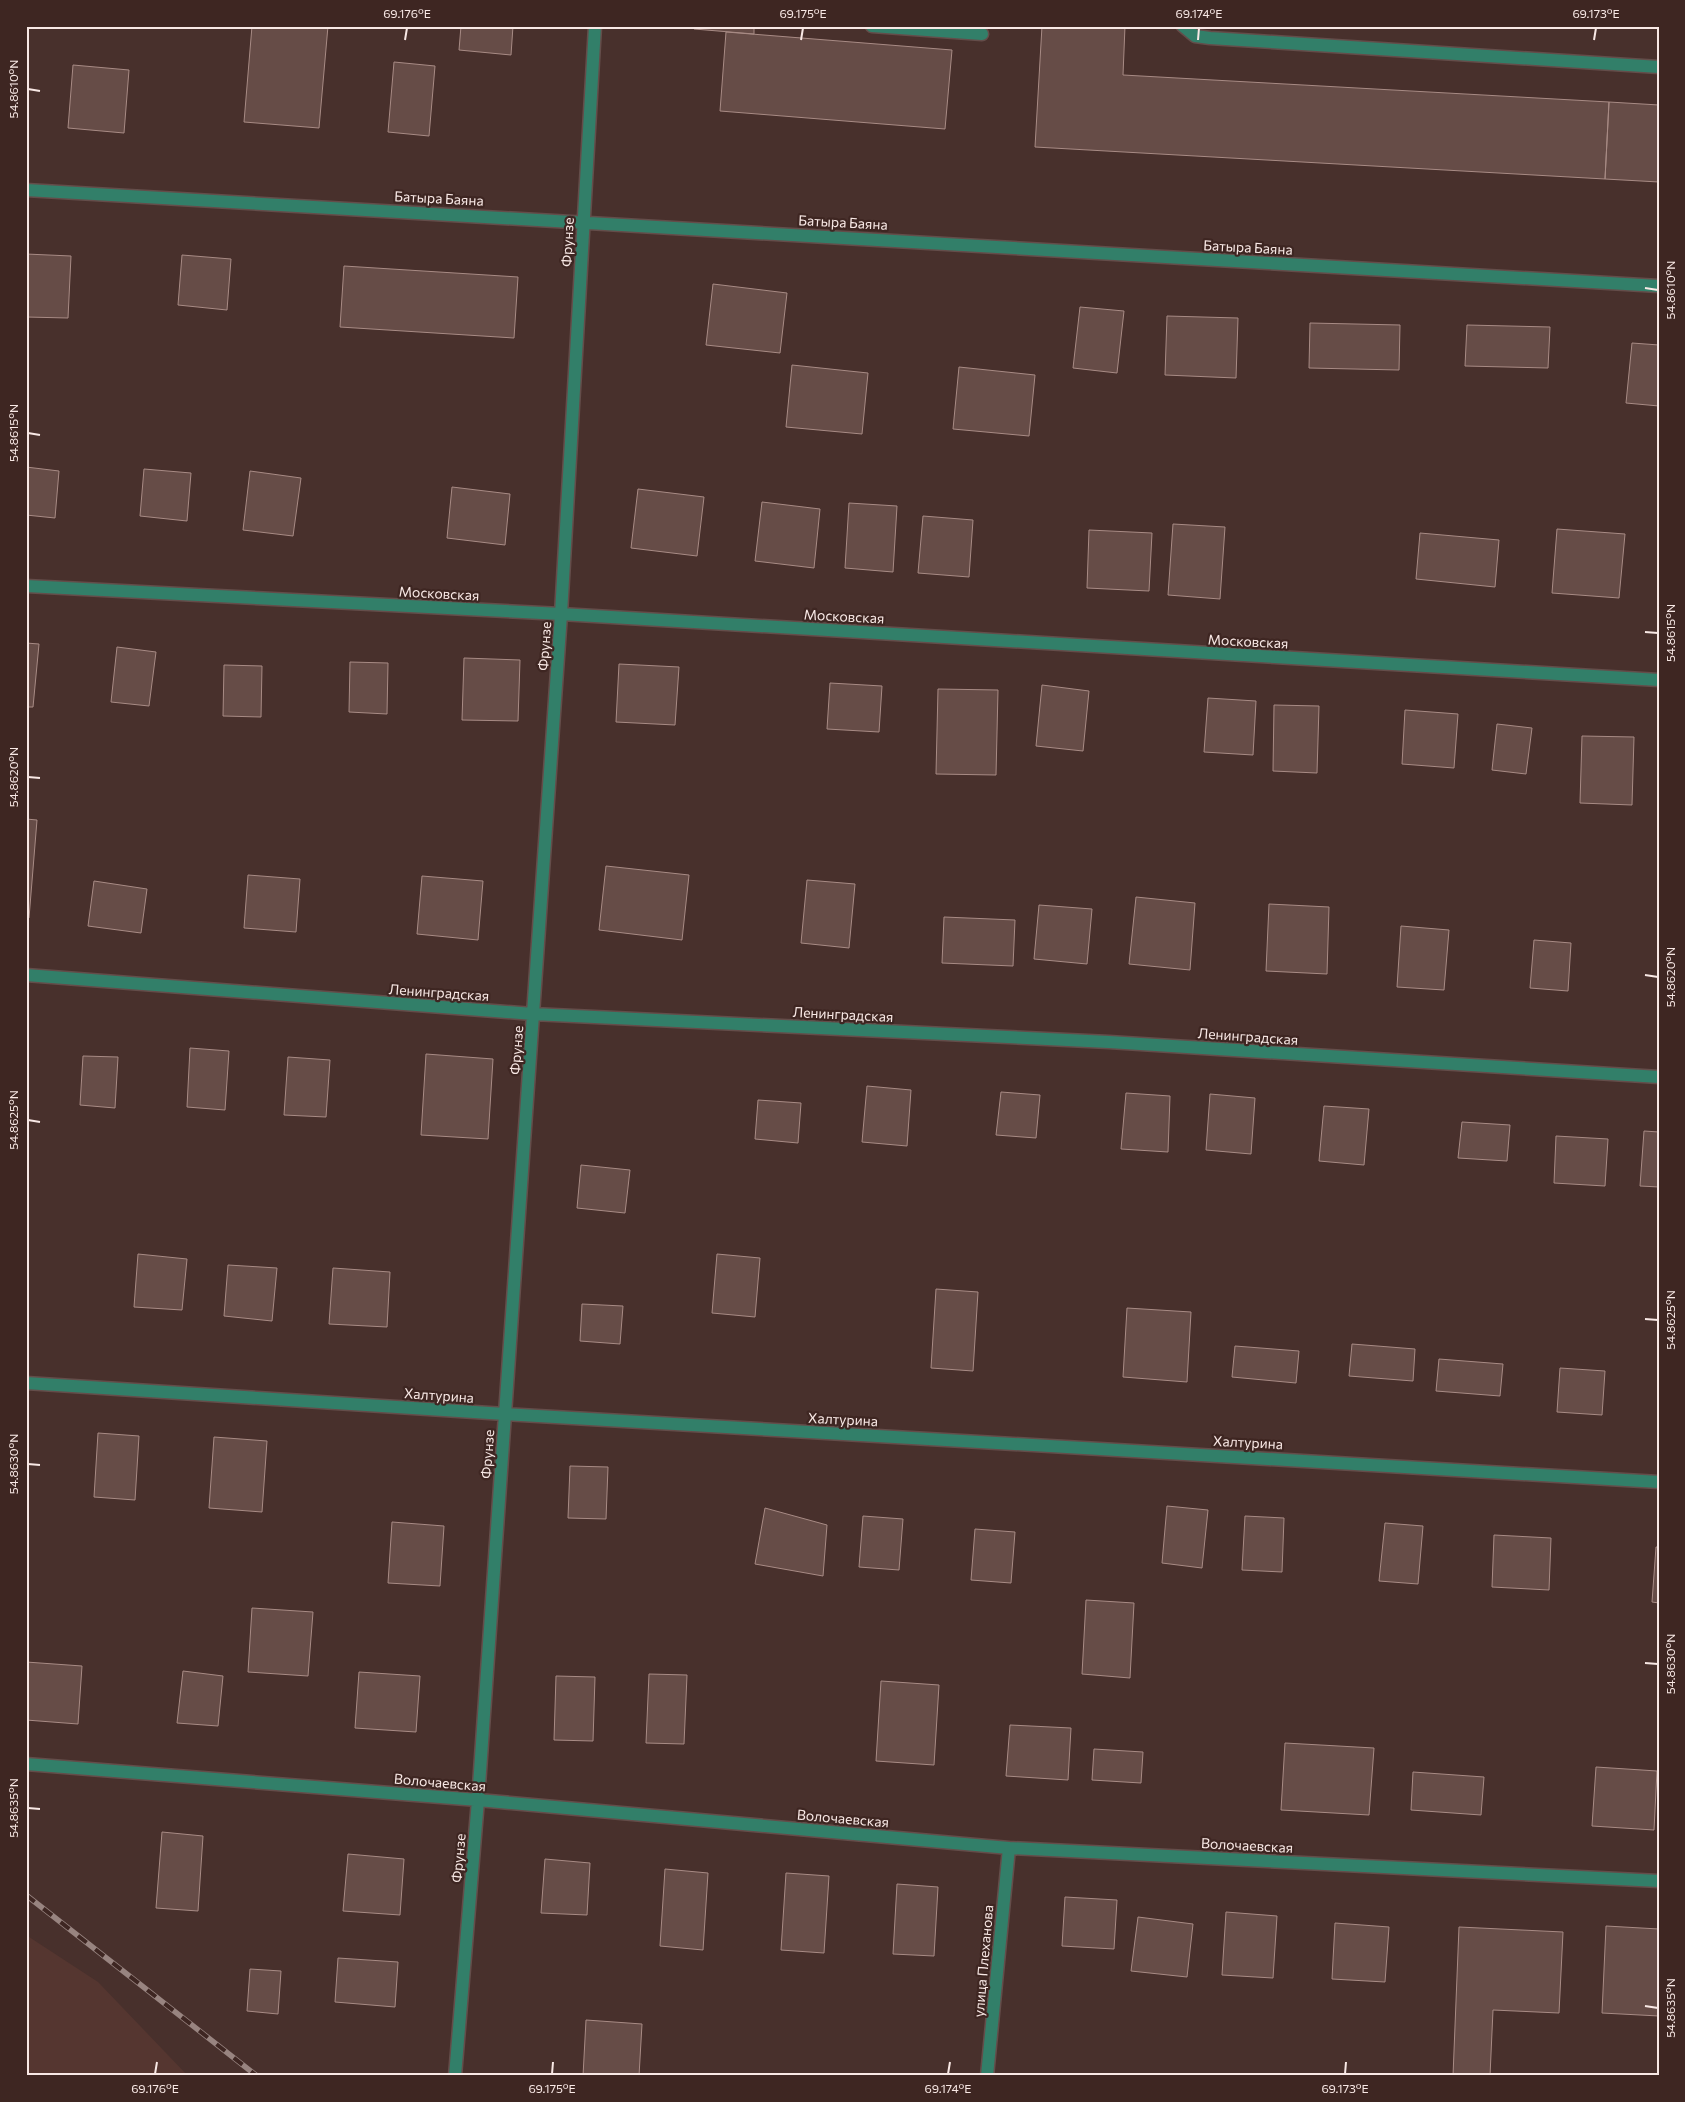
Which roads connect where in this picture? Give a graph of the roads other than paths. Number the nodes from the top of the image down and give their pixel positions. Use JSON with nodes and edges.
{"nodes":[{"id":1,"x":595,"y":26,"type":"edge"},
{"id":2,"x":872,"y":26,"type":"edge"},
{"id":3,"x":1183,"y":26,"type":"edge"},
{"id":4,"x":982,"y":34,"type":"dead end"},
{"id":5,"x":1659,"y":67,"type":"edge"},
{"id":6,"x":26,"y":190,"type":"edge"},
{"id":7,"x":583,"y":222,"type":"junction"},
{"id":8,"x":1659,"y":286,"type":"edge"},
{"id":9,"x":26,"y":586,"type":"edge"},
{"id":10,"x":561,"y":614,"type":"junction"},
{"id":11,"x":1659,"y":680,"type":"edge"},
{"id":12,"x":26,"y":975,"type":"edge"},
{"id":13,"x":533,"y":1014,"type":"junction"},
{"id":14,"x":1659,"y":1077,"type":"edge"},
{"id":15,"x":26,"y":1383,"type":"edge"},
{"id":16,"x":505,"y":1414,"type":"junction"},
{"id":17,"x":1659,"y":1482,"type":"edge"},
{"id":18,"x":26,"y":1764,"type":"edge"},
{"id":19,"x":478,"y":1800,"type":"junction"},
{"id":20,"x":1009,"y":1848,"type":"junction"},
{"id":21,"x":1659,"y":1881,"type":"edge"},
{"id":22,"x":455,"y":2076,"type":"edge"},
{"id":23,"x":987,"y":2076,"type":"edge"}],
"edges":[{"from":1,"to":7,"type":"street","name":"Фрунзе"},
{"from":2,"to":4,"type":"street"},
{"from":3,"to":5,"type":"street"},
{"from":6,"to":7,"type":"street","name":"Батыра Баяна"},
{"from":7,"to":8,"type":"street","name":"Батыра Баяна"},
{"from":7,"to":10,"type":"street","name":"Фрунзе"},
{"from":9,"to":10,"type":"street","name":"Московская"},
{"from":10,"to":11,"type":"street","name":"Московская"},
{"from":10,"to":13,"type":"street","name":"Фрунзе"},
{"from":12,"to":13,"type":"street","name":"Ленинградская"},
{"from":13,"to":14,"type":"street","name":"Ленинградская"},
{"from":13,"to":16,"type":"street","name":"Фрунзе"},
{"from":15,"to":16,"type":"street","name":"Халтурина"},
{"from":16,"to":17,"type":"street","name":"Халтурина"},
{"from":16,"to":19,"type":"street","name":"Фрунзе"},
{"from":18,"to":19,"type":"street","name":"Волочаевская"},
{"from":19,"to":20,"type":"street","name":"Волочаевская"},
{"from":19,"to":22,"type":"street","name":"Фрунзе"},
{"from":20,"to":21,"type":"street","name":"Волочаевская"},
{"from":20,"to":23,"type":"street","name":"улица Плеханова"}]}
